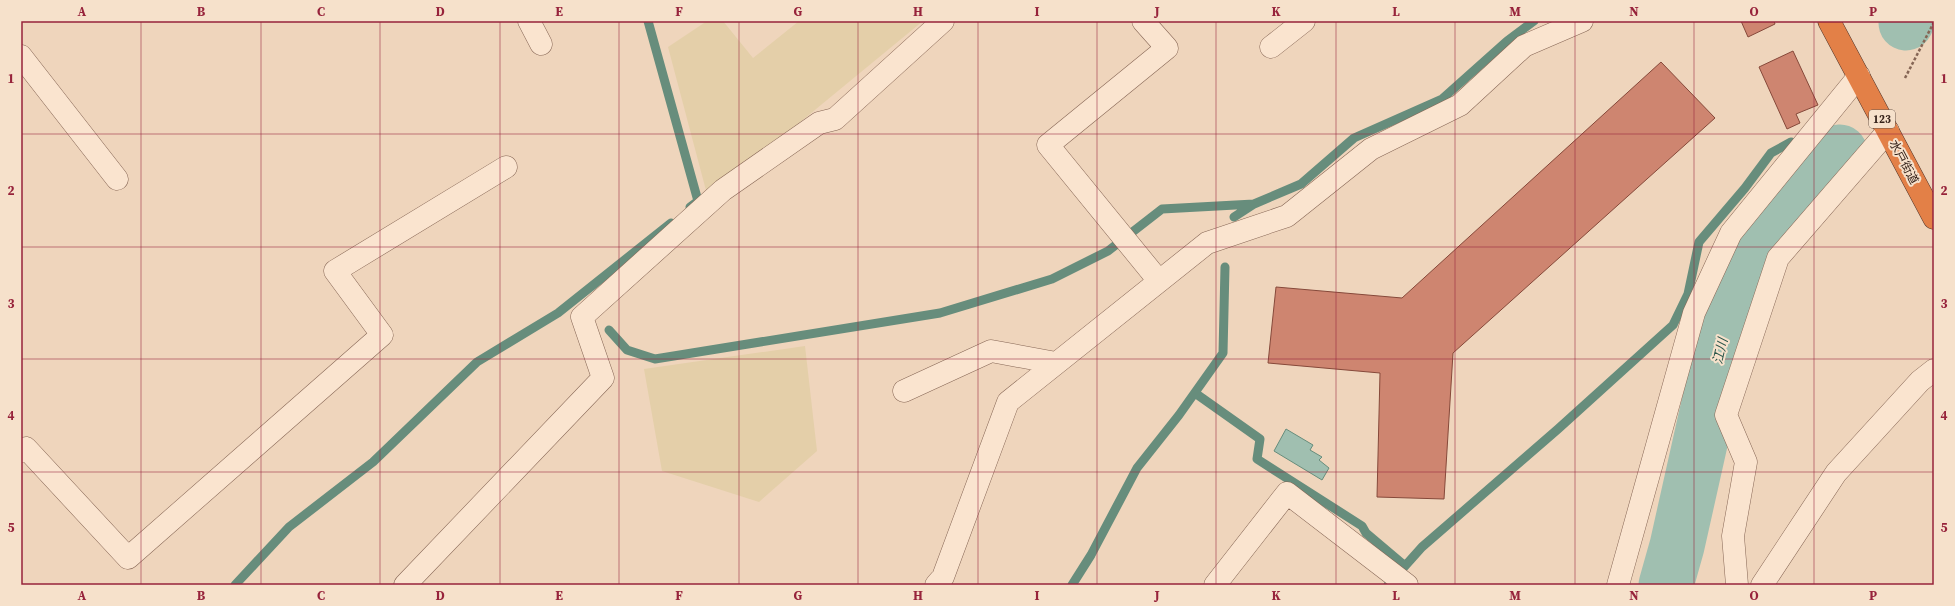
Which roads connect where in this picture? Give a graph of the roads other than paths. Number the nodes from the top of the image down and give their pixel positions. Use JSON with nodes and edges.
{"nodes":[{"id":1,"x":529,"y":21,"type":"edge"},
{"id":2,"x":943,"y":21,"type":"edge"},
{"id":3,"x":1143,"y":21,"type":"edge"},
{"id":4,"x":1304,"y":21,"type":"edge"},
{"id":5,"x":1582,"y":21,"type":"edge"},
{"id":6,"x":1828,"y":21,"type":"edge"},
{"id":7,"x":541,"y":44,"type":"dead end"},
{"id":8,"x":1270,"y":47,"type":"dead end"},
{"id":9,"x":21,"y":56,"type":"edge"},
{"id":10,"x":1859,"y":76,"type":"junction"},
{"id":11,"x":1888,"y":130,"type":"junction"},
{"id":12,"x":506,"y":167,"type":"dead end"},
{"id":13,"x":117,"y":179,"type":"dead end"},
{"id":14,"x":1934,"y":218,"type":"edge"},
{"id":15,"x":1159,"y":281,"type":"junction"},
{"id":16,"x":1056,"y":364,"type":"junction"},
{"id":17,"x":1934,"y":370,"type":"edge"},
{"id":18,"x":904,"y":391,"type":"dead end"},
{"id":19,"x":21,"y":451,"type":"edge"},
{"id":20,"x":1766,"y":583,"type":"edge"},
{"id":21,"x":405,"y":585,"type":"edge"},
{"id":22,"x":936,"y":585,"type":"edge"},
{"id":23,"x":1215,"y":585,"type":"edge"},
{"id":24,"x":1407,"y":585,"type":"edge"},
{"id":25,"x":1618,"y":585,"type":"edge"},
{"id":26,"x":1737,"y":585,"type":"edge"}],
"edges":[{"from":1,"to":7,"type":"street"},
{"from":2,"to":21,"type":"street"},
{"from":3,"to":15,"type":"street"},
{"from":4,"to":8,"type":"street"},
{"from":5,"to":15,"type":"street"},
{"from":6,"to":10,"type":"highway","name":"水戸街道","number":"123"},
{"from":9,"to":13,"type":"street"},
{"from":10,"to":11,"type":"highway","name":"水戸街道","number":"123"},
{"from":10,"to":25,"type":"street"},
{"from":11,"to":14,"type":"highway","name":"水戸街道","number":"123"},
{"from":11,"to":26,"type":"street"},
{"from":12,"to":19,"type":"street"},
{"from":15,"to":16,"type":"street"},
{"from":16,"to":18,"type":"street"},
{"from":16,"to":22,"type":"street"},
{"from":17,"to":20,"type":"street"},
{"from":23,"to":24,"type":"street"}]}
